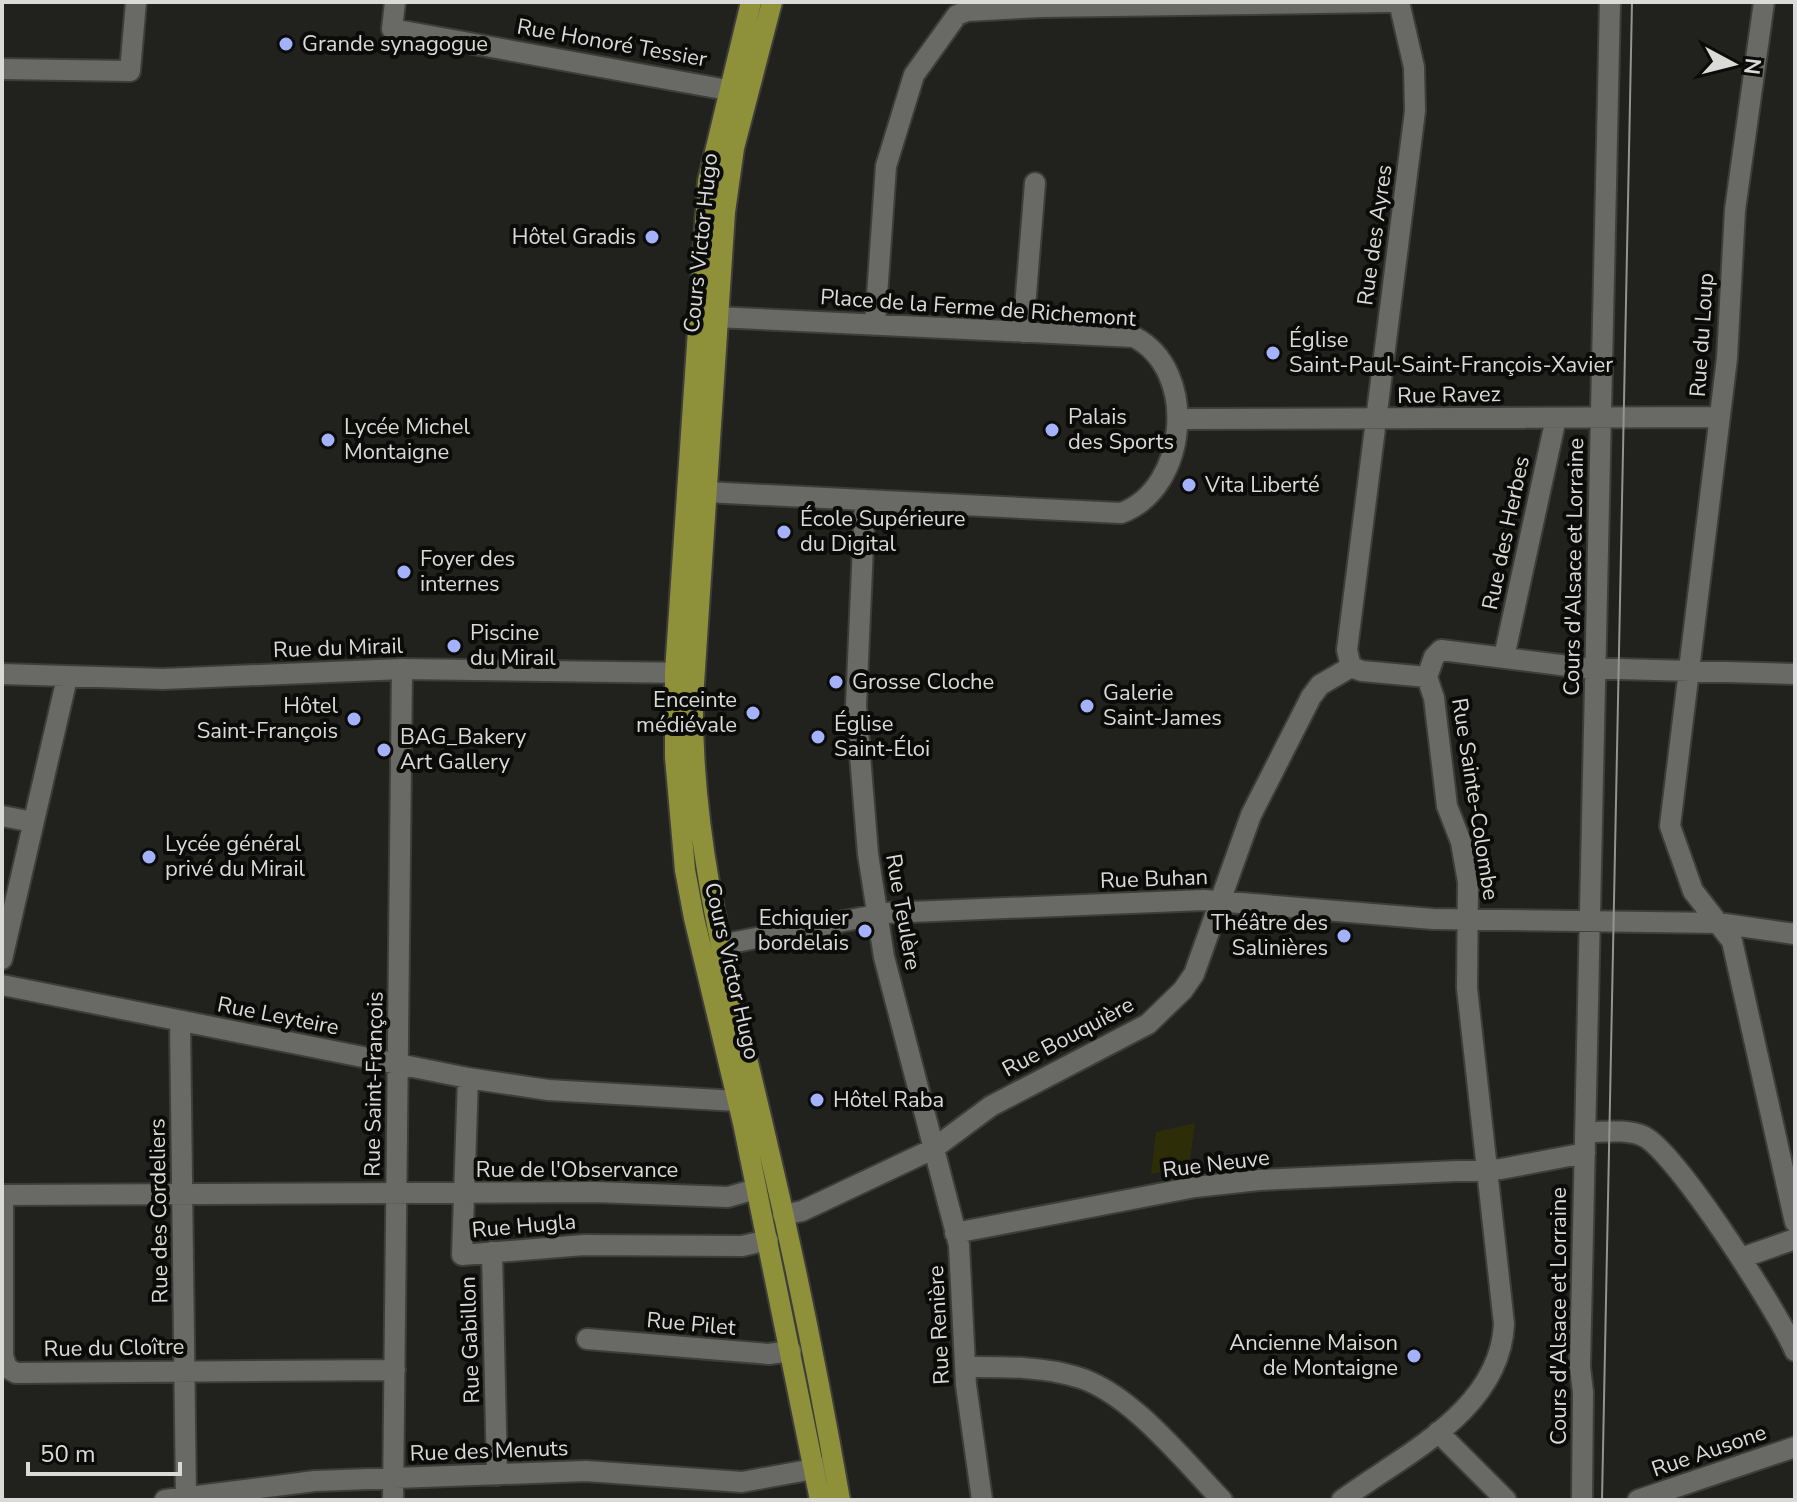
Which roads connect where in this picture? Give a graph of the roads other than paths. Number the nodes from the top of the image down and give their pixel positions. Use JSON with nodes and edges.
{"nodes":[{"id":1,"x":136,"y":2,"type":"edge"},
{"id":2,"x":395,"y":2,"type":"edge"},
{"id":3,"x":751,"y":2,"type":"edge"},
{"id":4,"x":772,"y":2,"type":"edge"},
{"id":5,"x":1387,"y":2,"type":"edge"},
{"id":6,"x":1399,"y":2,"type":"edge"},
{"id":7,"x":1610,"y":2,"type":"edge"},
{"id":8,"x":1764,"y":2,"type":"edge"},
{"id":9,"x":2,"y":69,"type":"edge"},
{"id":10,"x":738,"y":92,"type":"junction"},
{"id":11,"x":1035,"y":183,"type":"dead end"},
{"id":12,"x":716,"y":317,"type":"junction"},
{"id":13,"x":875,"y":325,"type":"junction"},
{"id":14,"x":697,"y":329,"type":"junction"},
{"id":15,"x":1023,"y":332,"type":"junction"},
{"id":16,"x":1600,"y":417,"type":"junction"},
{"id":17,"x":1720,"y":417,"type":"junction"},
{"id":18,"x":1556,"y":418,"type":"junction"},
{"id":19,"x":1179,"y":419,"type":"junction"},
{"id":20,"x":1374,"y":420,"type":"junction"},
{"id":21,"x":688,"y":475,"type":"junction"},
{"id":22,"x":706,"y":492,"type":"junction"},
{"id":23,"x":865,"y":500,"type":"junction"},
{"id":24,"x":1504,"y":657,"type":"junction"},
{"id":25,"x":1351,"y":667,"type":"junction"},
{"id":26,"x":1596,"y":668,"type":"junction"},
{"id":27,"x":402,"y":669,"type":"junction"},
{"id":28,"x":1689,"y":671,"type":"junction"},
{"id":29,"x":685,"y":672,"type":"junction"},
{"id":30,"x":2,"y":674,"type":"edge"},
{"id":31,"x":1795,"y":674,"type":"edge"},
{"id":32,"x":1427,"y":677,"type":"junction"},
{"id":33,"x":67,"y":678,"type":"junction"},
{"id":34,"x":2,"y":816,"type":"edge"},
{"id":35,"x":33,"y":822,"type":"junction"},
{"id":36,"x":1220,"y":901,"type":"junction"},
{"id":37,"x":876,"y":914,"type":"junction"},
{"id":38,"x":1469,"y":919,"type":"junction"},
{"id":39,"x":1592,"y":921,"type":"junction"},
{"id":40,"x":1718,"y":923,"type":"junction"},
{"id":41,"x":1795,"y":934,"type":"edge"},
{"id":42,"x":720,"y":945,"type":"junction"},
{"id":43,"x":2,"y":959,"type":"edge"},
{"id":44,"x":705,"y":970,"type":"junction"},
{"id":45,"x":2,"y":985,"type":"edge"},
{"id":46,"x":180,"y":1021,"type":"junction"},
{"id":47,"x":398,"y":1064,"type":"junction"},
{"id":48,"x":468,"y":1078,"type":"junction"},
{"id":49,"x":748,"y":1102,"type":"junction"},
{"id":50,"x":1586,"y":1142,"type":"junction"},
{"id":51,"x":933,"y":1149,"type":"junction"},
{"id":52,"x":1486,"y":1169,"type":"junction"},
{"id":53,"x":756,"y":1189,"type":"junction"},
{"id":54,"x":464,"y":1193,"type":"junction"},
{"id":55,"x":396,"y":1194,"type":"junction"},
{"id":56,"x":3,"y":1195,"type":"edge"},
{"id":57,"x":183,"y":1195,"type":"junction"},
{"id":58,"x":783,"y":1215,"type":"junction"},
{"id":59,"x":1795,"y":1222,"type":"edge"},
{"id":60,"x":955,"y":1233,"type":"junction"},
{"id":61,"x":1795,"y":1239,"type":"edge"},
{"id":62,"x":768,"y":1240,"type":"junction"},
{"id":63,"x":492,"y":1252,"type":"junction"},
{"id":64,"x":1741,"y":1258,"type":"junction"},
{"id":65,"x":587,"y":1339,"type":"dead end"},
{"id":66,"x":791,"y":1351,"type":"junction"},
{"id":67,"x":1795,"y":1351,"type":"edge"},
{"id":68,"x":966,"y":1367,"type":"junction"},
{"id":69,"x":395,"y":1370,"type":"junction"},
{"id":70,"x":185,"y":1371,"type":"junction"},
{"id":71,"x":1438,"y":1432,"type":"junction"},
{"id":72,"x":1795,"y":1447,"type":"edge"},
{"id":73,"x":824,"y":1467,"type":"junction"},
{"id":74,"x":497,"y":1475,"type":"junction"},
{"id":75,"x":394,"y":1479,"type":"junction"},
{"id":76,"x":744,"y":1491,"type":"edge"},
{"id":77,"x":186,"y":1499,"type":"edge"},
{"id":78,"x":165,"y":1500,"type":"edge"},
{"id":79,"x":393,"y":1500,"type":"edge"},
{"id":80,"x":820,"y":1500,"type":"edge"},
{"id":81,"x":840,"y":1500,"type":"edge"},
{"id":82,"x":982,"y":1500,"type":"edge"},
{"id":83,"x":1222,"y":1500,"type":"edge"},
{"id":84,"x":1342,"y":1500,"type":"edge"},
{"id":85,"x":1506,"y":1500,"type":"edge"},
{"id":86,"x":1582,"y":1500,"type":"edge"},
{"id":87,"x":1638,"y":1500,"type":"edge"}],
"edges":[{"from":1,"to":9,"type":"street"},
{"from":2,"to":10,"type":"street","name":"Rue Honoré Tessier"},
{"from":3,"to":10,"type":"main road","name":"Cours Victor Hugo"},
{"from":4,"to":10,"type":"main road","name":"Cours Victor Hugo"},
{"from":5,"to":13,"type":"street"},
{"from":6,"to":20,"type":"street","name":"Rue des Ayres"},
{"from":7,"to":16,"type":"street","name":"Cours d'Alsace et Lorraine"},
{"from":8,"to":17,"type":"street","name":"Rue du Loup"},
{"from":10,"to":12,"type":"main road","name":"Cours Victor Hugo"},
{"from":10,"to":14,"type":"main road","name":"Cours Victor Hugo"},
{"from":11,"to":15,"type":"street"},
{"from":12,"to":13,"type":"street","name":"Place de la Ferme de Richemont"},
{"from":12,"to":14,"type":"street"},
{"from":12,"to":22,"type":"main road","name":"Cours Victor Hugo"},
{"from":13,"to":15,"type":"street","name":"Place de la Ferme de Richemont"},
{"from":14,"to":21,"type":"main road","name":"Cours Victor Hugo"},
{"from":15,"to":19,"type":"street","name":"Place de la Ferme de Richemont"},
{"from":16,"to":17,"type":"street","name":"Rue Ravez"},
{"from":16,"to":18,"type":"street","name":"Rue Ravez"},
{"from":16,"to":26,"type":"street","name":"Cours d'Alsace et Lorraine"},
{"from":17,"to":28,"type":"street","name":"Rue du Loup"},
{"from":18,"to":20,"type":"street","name":"Rue Ravez"},
{"from":18,"to":24,"type":"street","name":"Rue des Herbes"},
{"from":19,"to":20,"type":"street","name":"Rue Ravez"},
{"from":19,"to":23,"type":"street","name":"Place de la Ferme de Richemont"},
{"from":20,"to":25,"type":"street","name":"Rue des Ayres"},
{"from":21,"to":22,"type":"street"},
{"from":21,"to":29,"type":"main road","name":"Cours Victor Hugo"},
{"from":22,"to":23,"type":"street","name":"Place de la Ferme de Richemont"},
{"from":22,"to":29,"type":"main road","name":"Cours Victor Hugo"},
{"from":23,"to":37,"type":"street","name":"Rue Teulère"},
{"from":24,"to":26,"type":"street"},
{"from":24,"to":32,"type":"street"},
{"from":25,"to":32,"type":"street"},
{"from":25,"to":36,"type":"street","name":"Rue Bouquière"},
{"from":26,"to":28,"type":"street"},
{"from":26,"to":39,"type":"street","name":"Cours d'Alsace et Lorraine"},
{"from":27,"to":29,"type":"street","name":"Rue du Mirail"},
{"from":27,"to":33,"type":"street","name":"Rue du Mirail"},
{"from":27,"to":47,"type":"street","name":"Rue Saint-François"},
{"from":28,"to":31,"type":"street"},
{"from":28,"to":40,"type":"street","name":"Rue du Loup"},
{"from":29,"to":42,"type":"main road","name":"Cours Victor Hugo"},
{"from":29,"to":44,"type":"main road","name":"Cours Victor Hugo"},
{"from":30,"to":33,"type":"street","name":"Rue du Mirail"},
{"from":32,"to":38,"type":"street","name":"Rue Sainte-Colombe"},
{"from":33,"to":35,"type":"street"},
{"from":34,"to":35,"type":"street"},
{"from":35,"to":43,"type":"street"},
{"from":36,"to":37,"type":"street","name":"Rue Buhan"},
{"from":36,"to":38,"type":"street","name":"Rue Buhan"},
{"from":36,"to":51,"type":"street","name":"Rue Bouquière"},
{"from":37,"to":42,"type":"street","name":"Rue Buhan"},
{"from":37,"to":51,"type":"street","name":"Rue Teulère"},
{"from":38,"to":39,"type":"street","name":"Rue Buhan"},
{"from":38,"to":52,"type":"street","name":"Rue Sainte-Colombe"},
{"from":39,"to":40,"type":"street","name":"Rue Buhan"},
{"from":39,"to":50,"type":"street","name":"Cours d'Alsace et Lorraine"},
{"from":40,"to":41,"type":"street","name":"Rue Buhan"},
{"from":40,"to":59,"type":"street","name":"Rue du Loup"},
{"from":42,"to":44,"type":"street"},
{"from":42,"to":49,"type":"main road","name":"Cours Victor Hugo"},
{"from":44,"to":49,"type":"main road","name":"Cours Victor Hugo"},
{"from":45,"to":46,"type":"street","name":"Rue Leyteire"},
{"from":46,"to":47,"type":"street","name":"Rue Leyteire"},
{"from":46,"to":57,"type":"street","name":"Rue des Cordeliers"},
{"from":47,"to":48,"type":"street","name":"Rue Leyteire"},
{"from":47,"to":55,"type":"street","name":"Rue Saint-François"},
{"from":48,"to":49,"type":"street","name":"Rue Leyteire"},
{"from":48,"to":54,"type":"street","name":"Rue Hugla"},
{"from":49,"to":53,"type":"main road","name":"Cours Victor Hugo"},
{"from":49,"to":58,"type":"main road","name":"Cours Victor Hugo"},
{"from":50,"to":52,"type":"street","name":"Rue Neuve"},
{"from":50,"to":64,"type":"street"},
{"from":50,"to":86,"type":"street","name":"Cours d'Alsace et Lorraine"},
{"from":51,"to":58,"type":"street","name":"Rue Bouquière"},
{"from":51,"to":60,"type":"street","name":"Rue Renière"},
{"from":52,"to":60,"type":"street","name":"Rue Neuve"},
{"from":52,"to":71,"type":"street","name":"Rue Sainte-Colombe"},
{"from":53,"to":54,"type":"street","name":"Rue de l'Observance"},
{"from":53,"to":62,"type":"main road","name":"Cours Victor Hugo"},
{"from":54,"to":55,"type":"street","name":"Rue de l'Observance"},
{"from":54,"to":63,"type":"street","name":"Rue Hugla"},
{"from":55,"to":57,"type":"street","name":"Rue de l'Observance"},
{"from":55,"to":69,"type":"street","name":"Rue Saint-François"},
{"from":56,"to":57,"type":"street","name":"Rue de l'Observance"},
{"from":56,"to":70,"type":"street","name":"Rue du Cloître"},
{"from":57,"to":70,"type":"street","name":"Rue des Cordeliers"},
{"from":58,"to":73,"type":"main road","name":"Cours Victor Hugo"},
{"from":60,"to":68,"type":"street","name":"Rue Renière"},
{"from":61,"to":64,"type":"street"},
{"from":62,"to":63,"type":"street","name":"Rue Hugla"},
{"from":62,"to":66,"type":"main road","name":"Cours Victor Hugo"},
{"from":63,"to":74,"type":"street","name":"Rue Gabillon"},
{"from":64,"to":67,"type":"street"},
{"from":65,"to":66,"type":"street","name":"Rue Pilet"},
{"from":66,"to":73,"type":"main road","name":"Cours Victor Hugo"},
{"from":68,"to":82,"type":"street","name":"Rue Renière"},
{"from":68,"to":83,"type":"street"},
{"from":69,"to":70,"type":"street","name":"Rue du Cloître"},
{"from":69,"to":75,"type":"street","name":"Rue Saint-François"},
{"from":70,"to":77,"type":"street","name":"Rue des Cordeliers"},
{"from":71,"to":84,"type":"street","name":"Rue Sainte-Colombe"},
{"from":71,"to":85,"type":"street"},
{"from":72,"to":87,"type":"street","name":"Rue Ausone"},
{"from":73,"to":76,"type":"street","name":"Rue des Menuts"},
{"from":73,"to":80,"type":"main road","name":"Cours Victor Hugo"},
{"from":73,"to":81,"type":"main road","name":"Cours Victor Hugo"},
{"from":74,"to":75,"type":"street","name":"Rue des Menuts"},
{"from":74,"to":76,"type":"street","name":"Rue des Menuts"},
{"from":75,"to":77,"type":"street","name":"Rue des Menuts"},
{"from":75,"to":79,"type":"street","name":"Rue Saint-François"},
{"from":77,"to":78,"type":"street","name":"Rue des Menuts"}]}
